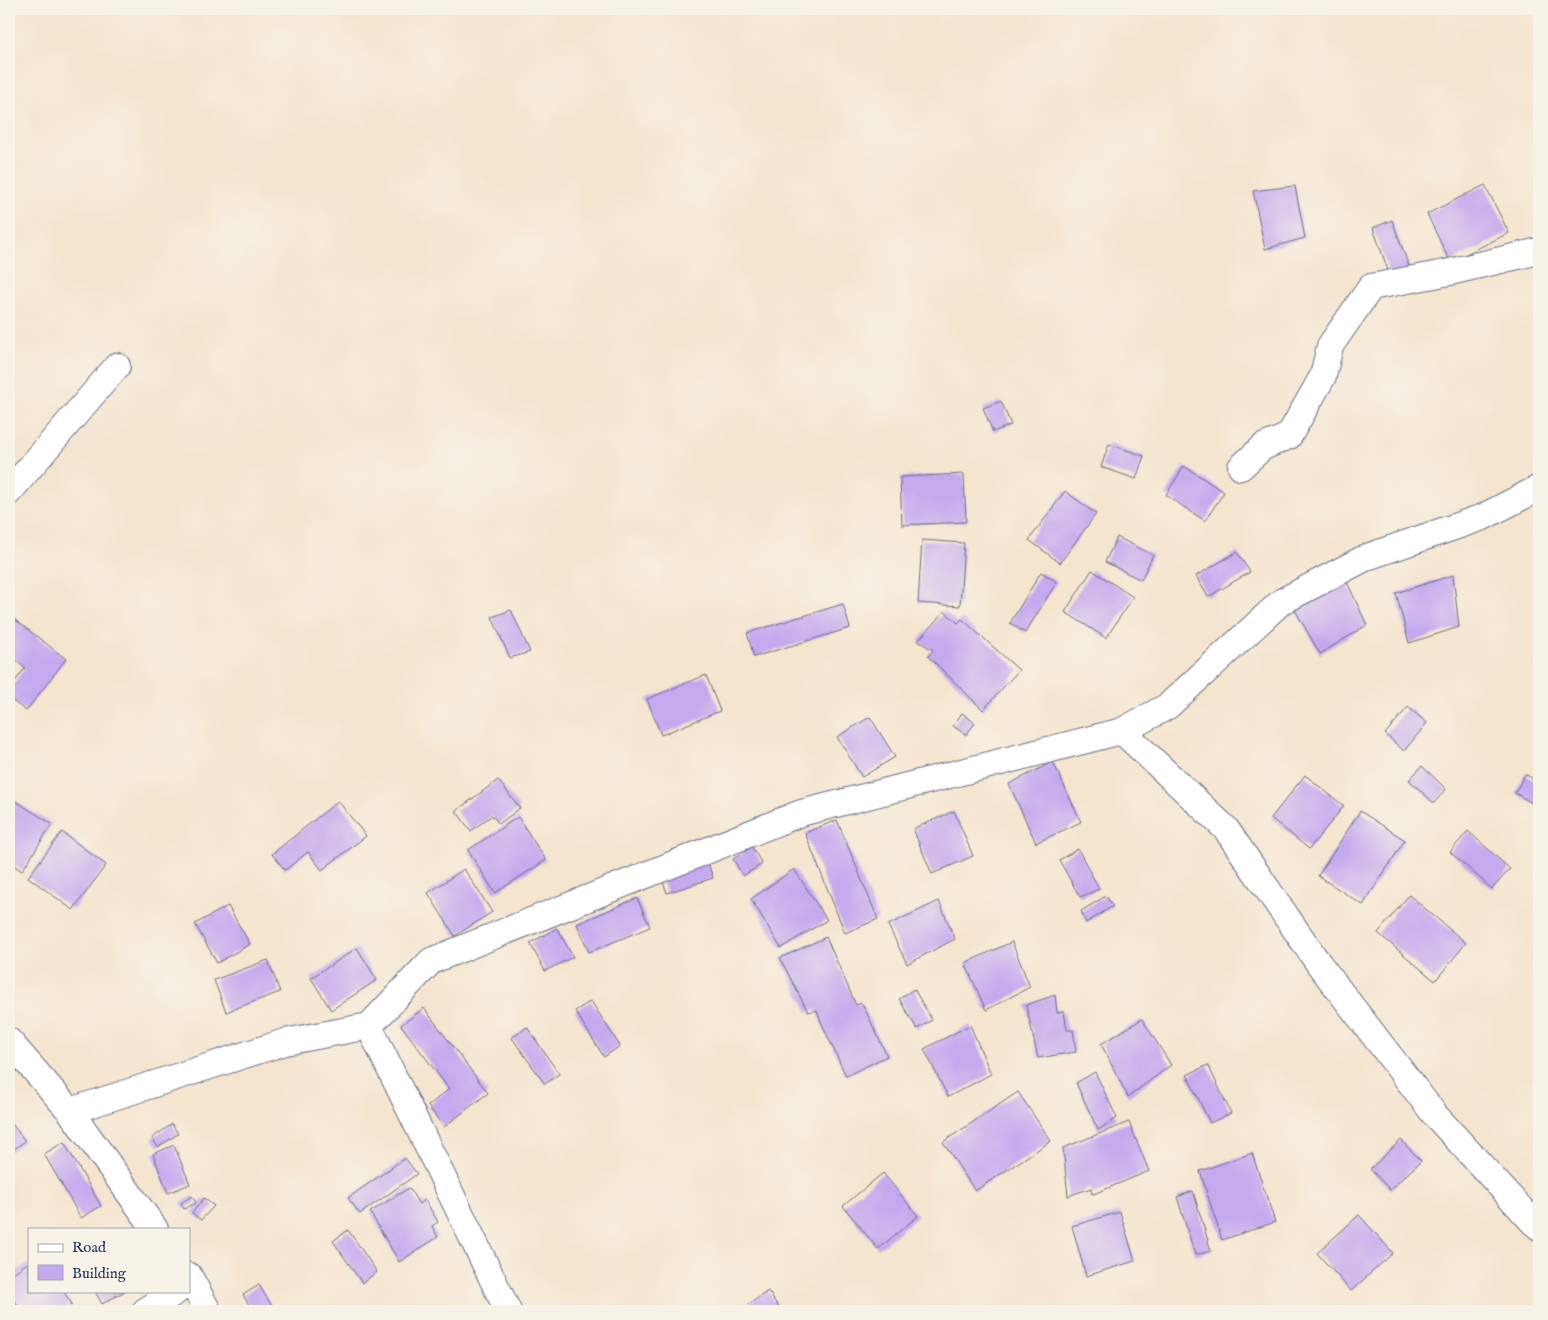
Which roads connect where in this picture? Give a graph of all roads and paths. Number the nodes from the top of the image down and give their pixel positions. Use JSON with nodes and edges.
{"nodes":[{"id":1,"x":1539,"y":251,"type":"edge"},
{"id":2,"x":117,"y":366,"type":"dead end"},
{"id":3,"x":1241,"y":467,"type":"dead end"},
{"id":4,"x":1539,"y":488,"type":"edge"},
{"id":5,"x":9,"y":492,"type":"edge"},
{"id":6,"x":1122,"y":731,"type":"junction"},
{"id":7,"x":369,"y":1026,"type":"junction"},
{"id":8,"x":9,"y":1040,"type":"edge"},
{"id":9,"x":70,"y":1111,"type":"junction"},
{"id":10,"x":1539,"y":1227,"type":"edge"},
{"id":11,"x":154,"y":1228,"type":"edge"},
{"id":12,"x":190,"y":1287,"type":"edge"},
{"id":13,"x":174,"y":1292,"type":"edge"},
{"id":14,"x":145,"y":1311,"type":"edge"},
{"id":15,"x":208,"y":1311,"type":"edge"},
{"id":16,"x":508,"y":1311,"type":"edge"}],
"edges":[{"from":1,"to":3,"type":"street"},
{"from":2,"to":5,"type":"street"},
{"from":4,"to":6,"type":"street"},
{"from":6,"to":7,"type":"street"},
{"from":6,"to":10,"type":"street"},
{"from":7,"to":9,"type":"street"},
{"from":7,"to":16,"type":"street"},
{"from":8,"to":9,"type":"street"},
{"from":9,"to":11,"type":"street"},
{"from":12,"to":15,"type":"street"},
{"from":13,"to":14,"type":"street"}]}
